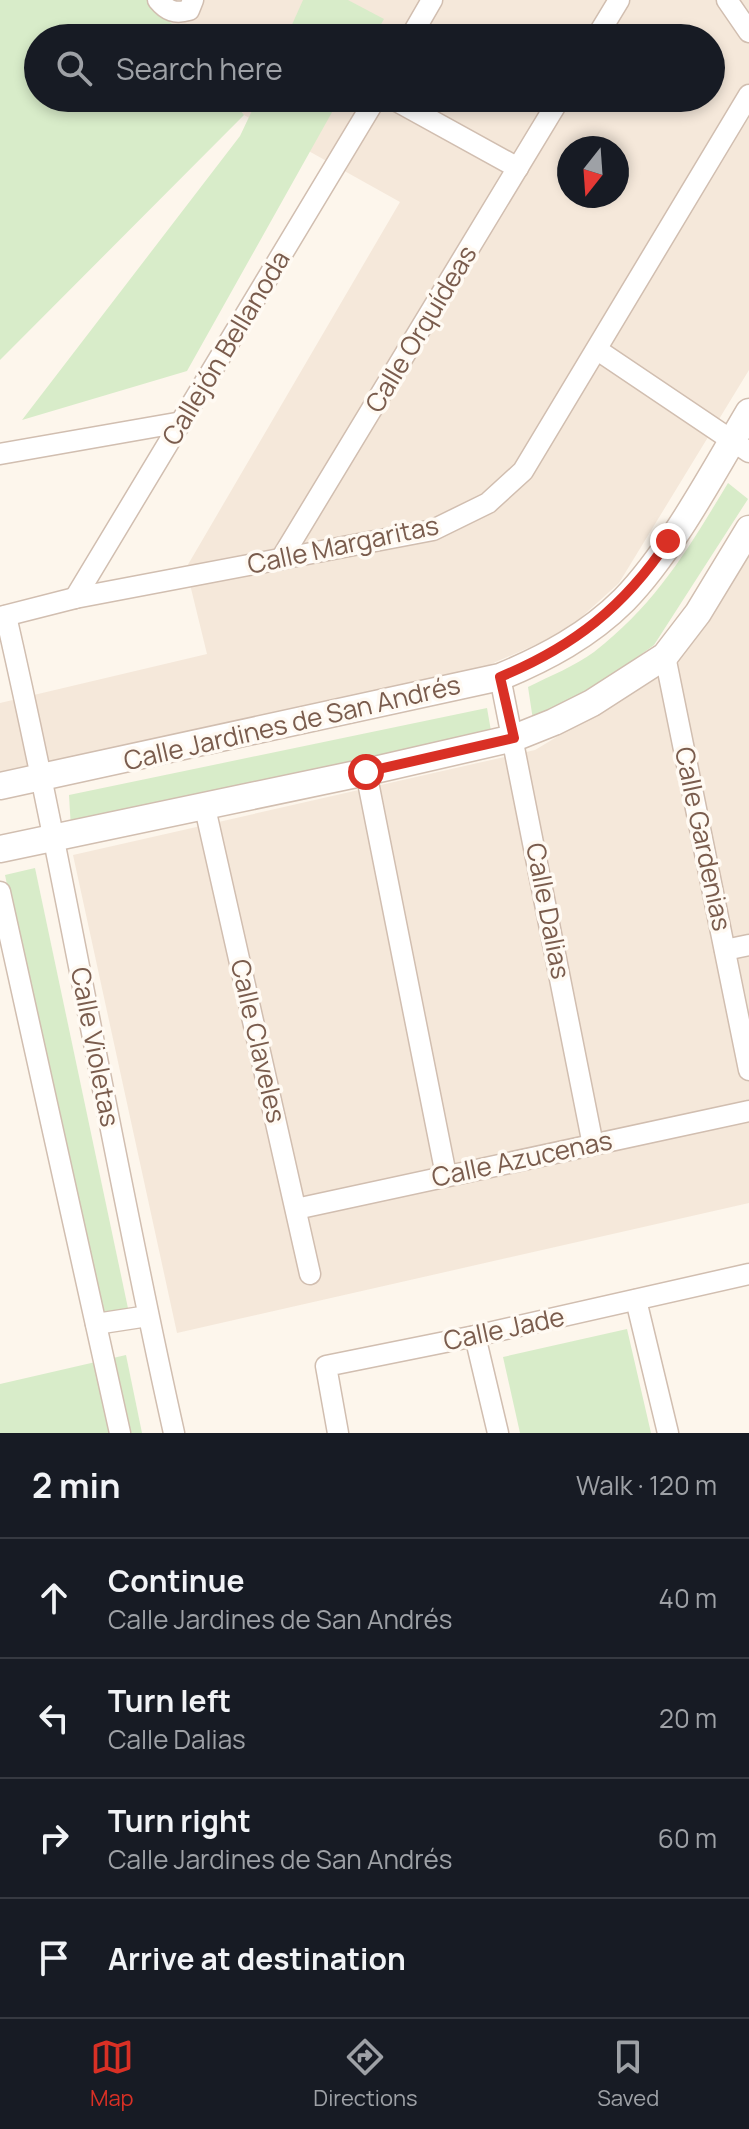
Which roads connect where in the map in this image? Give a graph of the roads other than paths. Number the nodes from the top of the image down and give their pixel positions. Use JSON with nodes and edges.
{"nodes":[{"id":1,"x":158,"y":0,"type":"edge"},
{"id":2,"x":432,"y":0,"type":"edge"},
{"id":3,"x":619,"y":0,"type":"edge"},
{"id":4,"x":727,"y":0,"type":"edge"},
{"id":5,"x":191,"y":5,"type":"edge"},
{"id":6,"x":418,"y":24,"type":"edge"},
{"id":7,"x":604,"y":24,"type":"edge"},
{"id":8,"x":749,"y":32,"type":"edge"},
{"id":9,"x":749,"y":95,"type":"edge"},
{"id":10,"x":368,"y":112,"type":"edge"},
{"id":11,"x":416,"y":112,"type":"edge"},
{"id":12,"x":552,"y":112,"type":"edge"},
{"id":13,"x":518,"y":168,"type":"junction"},
{"id":14,"x":599,"y":351,"type":"junction"},
{"id":15,"x":749,"y":412,"type":"edge"},
{"id":16,"x":182,"y":422,"type":"junction"},
{"id":17,"x":741,"y":446,"type":"edge"},
{"id":18,"x":0,"y":454,"type":"edge"},
{"id":19,"x":749,"y":529,"type":"edge"},
{"id":20,"x":281,"y":559,"type":"junction"},
{"id":21,"x":75,"y":598,"type":"junction"},
{"id":22,"x":3,"y":617,"type":"edge"},
{"id":23,"x":665,"y":656,"type":"junction"},
{"id":24,"x":500,"y":677,"type":"junction"},
{"id":25,"x":514,"y":738,"type":"junction"},
{"id":26,"x":366,"y":772,"type":"junction"},
{"id":27,"x":43,"y":778,"type":"junction"},
{"id":28,"x":0,"y":786,"type":"edge"},
{"id":29,"x":205,"y":808,"type":"junction"},
{"id":30,"x":55,"y":839,"type":"junction"},
{"id":31,"x":0,"y":849,"type":"edge"},
{"id":32,"x":0,"y":892,"type":"edge"},
{"id":33,"x":749,"y":945,"type":"edge"},
{"id":34,"x":725,"y":950,"type":"junction"},
{"id":35,"x":749,"y":1070,"type":"edge"},
{"id":36,"x":749,"y":1111,"type":"edge"},
{"id":37,"x":593,"y":1145,"type":"junction"},
{"id":38,"x":446,"y":1175,"type":"junction"},
{"id":39,"x":296,"y":1209,"type":"junction"},
{"id":40,"x":310,"y":1274,"type":"dead end"},
{"id":41,"x":749,"y":1274,"type":"edge"},
{"id":42,"x":636,"y":1300,"type":"junction"},
{"id":43,"x":148,"y":1316,"type":"junction"},
{"id":44,"x":96,"y":1324,"type":"junction"},
{"id":45,"x":475,"y":1336,"type":"junction"},
{"id":46,"x":120,"y":1433,"type":"edge"},
{"id":47,"x":174,"y":1433,"type":"edge"},
{"id":48,"x":338,"y":1433,"type":"edge"},
{"id":49,"x":498,"y":1433,"type":"edge"},
{"id":50,"x":668,"y":1433,"type":"edge"}],
"edges":[{"from":1,"to":5,"type":"street"},
{"from":2,"to":6,"type":"street"},
{"from":3,"to":7,"type":"street"},
{"from":4,"to":8,"type":"street"},
{"from":9,"to":14,"type":"street","name":"Calle Margaritas"},
{"from":10,"to":16,"type":"street","name":"Callejón Bellanoda"},
{"from":11,"to":13,"type":"street"},
{"from":12,"to":13,"type":"street","name":"Calle Orquídeas"},
{"from":13,"to":20,"type":"street","name":"Calle Orquídeas"},
{"from":14,"to":17,"type":"street"},
{"from":14,"to":20,"type":"street","name":"Calle Margaritas"},
{"from":15,"to":17,"type":"street","name":"Calle Jardines de San Andrés"},
{"from":16,"to":18,"type":"street"},
{"from":16,"to":21,"type":"street","name":"Callejón Bellanoda"},
{"from":17,"to":24,"type":"street","name":"Calle Jardines de San Andrés"},
{"from":19,"to":23,"type":"street"},
{"from":20,"to":21,"type":"street","name":"Calle Margaritas"},
{"from":21,"to":22,"type":"street","name":"Calle Margaritas"},
{"from":22,"to":27,"type":"street","name":"Calle Violetas"},
{"from":23,"to":25,"type":"street"},
{"from":23,"to":34,"type":"street","name":"Calle Gardenias"},
{"from":24,"to":25,"type":"street","name":"Calle Dalias"},
{"from":24,"to":27,"type":"street","name":"Calle Jardines de San Andrés"},
{"from":25,"to":26,"type":"street"},
{"from":25,"to":37,"type":"street","name":"Calle Dalias"},
{"from":26,"to":29,"type":"street"},
{"from":26,"to":38,"type":"street"},
{"from":27,"to":28,"type":"street","name":"Calle Jardines de San Andrés"},
{"from":27,"to":30,"type":"street","name":"Calle Violetas"},
{"from":29,"to":30,"type":"street"},
{"from":29,"to":39,"type":"street","name":"Calle Claveles"},
{"from":30,"to":31,"type":"street"},
{"from":30,"to":43,"type":"street","name":"Calle Violetas"},
{"from":32,"to":44,"type":"street"},
{"from":33,"to":34,"type":"street"},
{"from":34,"to":35,"type":"street","name":"Calle Gardenias"},
{"from":36,"to":37,"type":"street","name":"Calle Azucenas"},
{"from":37,"to":38,"type":"street","name":"Calle Azucenas"},
{"from":38,"to":39,"type":"street","name":"Calle Azucenas"},
{"from":39,"to":40,"type":"street","name":"Calle Claveles"},
{"from":41,"to":42,"type":"street","name":"Calle Jade"},
{"from":42,"to":45,"type":"street","name":"Calle Jade"},
{"from":42,"to":50,"type":"street"},
{"from":43,"to":44,"type":"street"},
{"from":43,"to":47,"type":"street","name":"Calle Violetas"},
{"from":44,"to":46,"type":"street"},
{"from":45,"to":48,"type":"street","name":"Calle Jade"},
{"from":45,"to":49,"type":"street"}]}
